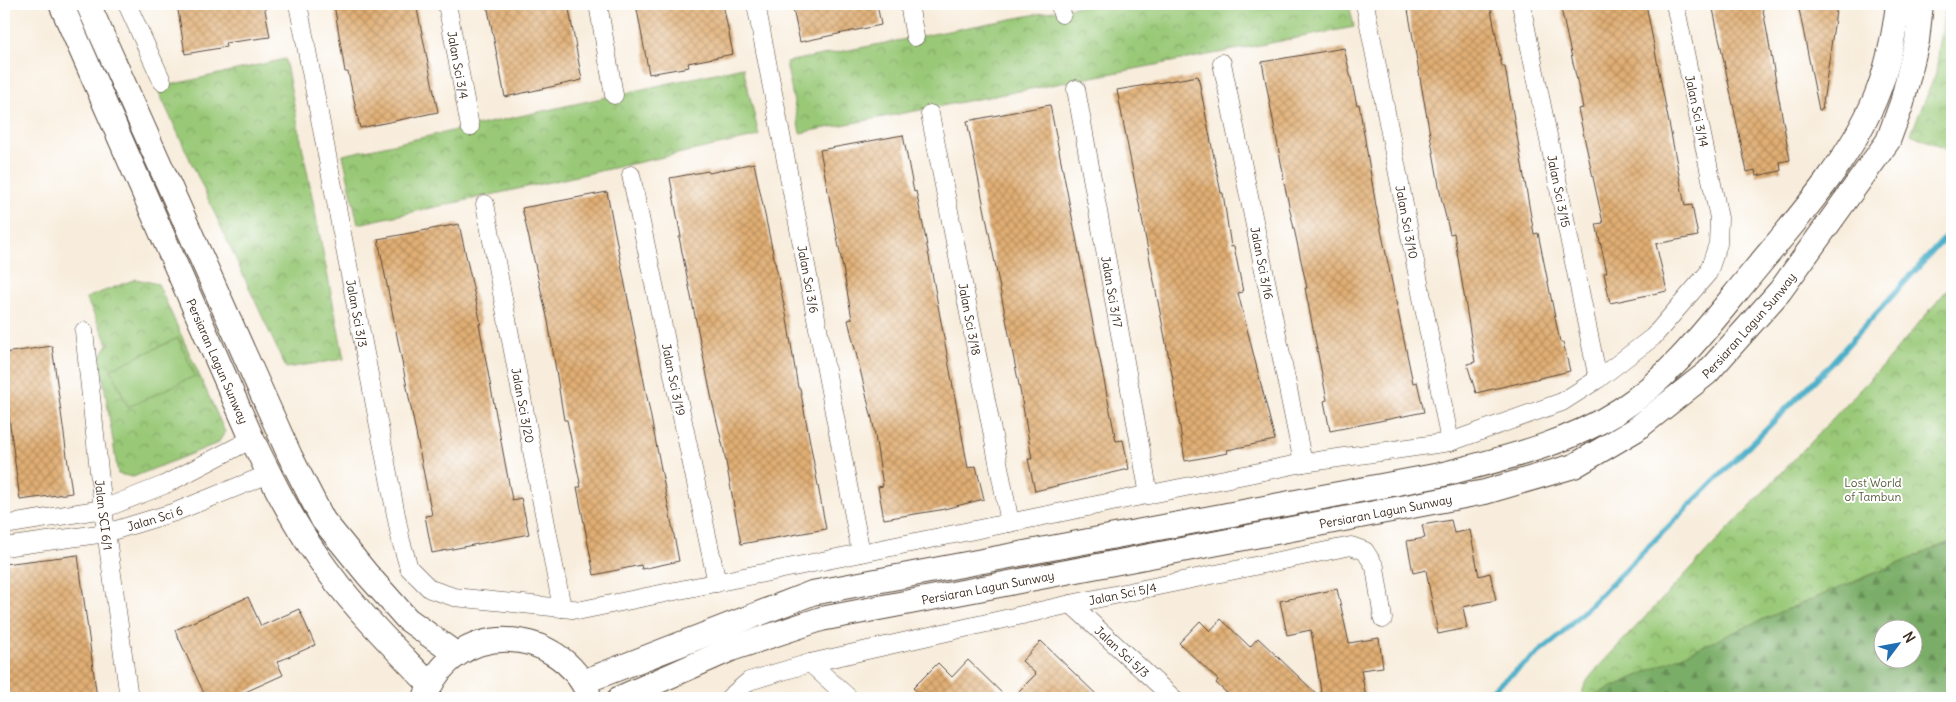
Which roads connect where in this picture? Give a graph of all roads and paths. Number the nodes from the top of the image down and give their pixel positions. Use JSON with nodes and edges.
{"nodes":[{"id":1,"x":61,"y":4,"type":"edge"},
{"id":2,"x":88,"y":4,"type":"edge"},
{"id":3,"x":127,"y":4,"type":"edge"},
{"id":4,"x":298,"y":4,"type":"edge"},
{"id":5,"x":447,"y":4,"type":"edge"},
{"id":6,"x":598,"y":4,"type":"edge"},
{"id":7,"x":756,"y":4,"type":"edge"},
{"id":8,"x":909,"y":4,"type":"edge"},
{"id":9,"x":1365,"y":4,"type":"edge"},
{"id":10,"x":1521,"y":4,"type":"edge"},
{"id":11,"x":1675,"y":4,"type":"edge"},
{"id":12,"x":1898,"y":4,"type":"edge"},
{"id":13,"x":1921,"y":4,"type":"edge"},
{"id":14,"x":915,"y":37,"type":"dead end"},
{"id":15,"x":1222,"y":63,"type":"dead end"},
{"id":16,"x":162,"y":81,"type":"dead end"},
{"id":17,"x":1076,"y":88,"type":"dead end"},
{"id":18,"x":614,"y":94,"type":"dead end"},
{"id":19,"x":930,"y":114,"type":"dead end"},
{"id":20,"x":470,"y":126,"type":"dead end"},
{"id":21,"x":631,"y":175,"type":"dead end"},
{"id":22,"x":484,"y":204,"type":"dead end"},
{"id":23,"x":84,"y":331,"type":"dead end"},
{"id":24,"x":1598,"y":379,"type":"junction"},
{"id":25,"x":252,"y":439,"type":"junction"},
{"id":26,"x":1450,"y":442,"type":"junction"},
{"id":27,"x":1302,"y":463,"type":"junction"},
{"id":28,"x":269,"y":474,"type":"junction"},
{"id":29,"x":1149,"y":494,"type":"junction"},
{"id":30,"x":103,"y":509,"type":"junction"},
{"id":31,"x":1010,"y":523,"type":"junction"},
{"id":32,"x":4,"y":525,"type":"edge"},
{"id":33,"x":106,"y":533,"type":"junction"},
{"id":34,"x":4,"y":548,"type":"edge"},
{"id":35,"x":860,"y":553,"type":"junction"},
{"id":36,"x":975,"y":562,"type":"junction"},
{"id":37,"x":717,"y":582,"type":"junction"},
{"id":38,"x":982,"y":588,"type":"junction"},
{"id":39,"x":1071,"y":604,"type":"junction"},
{"id":40,"x":562,"y":608,"type":"junction"},
{"id":41,"x":1383,"y":619,"type":"dead end"},
{"id":42,"x":456,"y":655,"type":"junction"},
{"id":43,"x":810,"y":663,"type":"junction"},
{"id":44,"x":586,"y":690,"type":"edge"},
{"id":45,"x":427,"y":692,"type":"edge"},
{"id":46,"x":129,"y":698,"type":"edge"},
{"id":47,"x":620,"y":698,"type":"edge"},
{"id":48,"x":729,"y":698,"type":"edge"},
{"id":49,"x":848,"y":698,"type":"edge"},
{"id":50,"x":1173,"y":698,"type":"edge"}],
"edges":[{"from":1,"to":25,"type":"main road","name":"Persiaran Lagun Sunway"},
{"from":2,"to":42,"type":"main road"},
{"from":3,"to":16,"type":"street"},
{"from":4,"to":40,"type":"street","name":"Jalan Sci 3/3"},
{"from":5,"to":20,"type":"street","name":"Jalan Sci 3/4"},
{"from":6,"to":18,"type":"street"},
{"from":7,"to":35,"type":"street","name":"Jalan Sci 3/6"},
{"from":8,"to":14,"type":"street"},
{"from":9,"to":26,"type":"street","name":"Jalan Sci 3/10"},
{"from":10,"to":24,"type":"street","name":"Jalan Sci 3/15"},
{"from":11,"to":24,"type":"street","name":"Jalan Sci 3/14"},
{"from":12,"to":36,"type":"main road","name":"Persiaran Lagun Sunway"},
{"from":13,"to":38,"type":"main road","name":"Persiaran Lagun Sunway"},
{"from":15,"to":27,"type":"street","name":"Jalan Sci 3/16"},
{"from":17,"to":29,"type":"street","name":"Jalan Sci 3/17"},
{"from":19,"to":31,"type":"street","name":"Jalan Sci 3/18"},
{"from":21,"to":37,"type":"street","name":"Jalan Sci 3/19"},
{"from":22,"to":40,"type":"street","name":"Jalan Sci 3/20"},
{"from":23,"to":30,"type":"street","name":"Jalan SCI 6/1"},
{"from":24,"to":26,"type":"street","name":"Jalan Sci 3/14"},
{"from":25,"to":28,"type":"main road","name":"Persiaran Lagun Sunway"},
{"from":25,"to":30,"type":"street","name":"Jalan Sci 6"},
{"from":26,"to":27,"type":"street","name":"Jalan Sci 3/14"},
{"from":27,"to":29,"type":"street","name":"Jalan Sci 3/14"},
{"from":28,"to":33,"type":"street","name":"Jalan Sci 6"},
{"from":28,"to":45,"type":"main road","name":"Persiaran Lagun Sunway"},
{"from":29,"to":31,"type":"street","name":"Jalan Sci 3/3"},
{"from":30,"to":32,"type":"street","name":"Jalan Sci 6"},
{"from":30,"to":33,"type":"street","name":"Jalan SCI 6/1"},
{"from":31,"to":35,"type":"street","name":"Jalan Sci 3/3"},
{"from":33,"to":34,"type":"street","name":"Jalan Sci 6"},
{"from":33,"to":46,"type":"street","name":"Jalan SCI 6/1"},
{"from":35,"to":37,"type":"street","name":"Jalan Sci 3/3"},
{"from":36,"to":38,"type":"main road"},
{"from":36,"to":44,"type":"main road","name":"Persiaran Lagun Sunway"},
{"from":37,"to":40,"type":"street","name":"Jalan Sci 3/3"},
{"from":38,"to":47,"type":"main road","name":"Persiaran Lagun Sunway"},
{"from":39,"to":41,"type":"street","name":"Jalan Sci 5/4"},
{"from":39,"to":43,"type":"street","name":"Jalan Sci 5/4"},
{"from":39,"to":50,"type":"street","name":"Jalan Sci 5/3"},
{"from":42,"to":44,"type":"main road","name":"Persiaran Lagun Sunway"},
{"from":42,"to":45,"type":"main road","name":"Persiaran Lagun Sunway"},
{"from":43,"to":48,"type":"street","name":"Jalan Sci 5/4"},
{"from":43,"to":49,"type":"street"}]}
